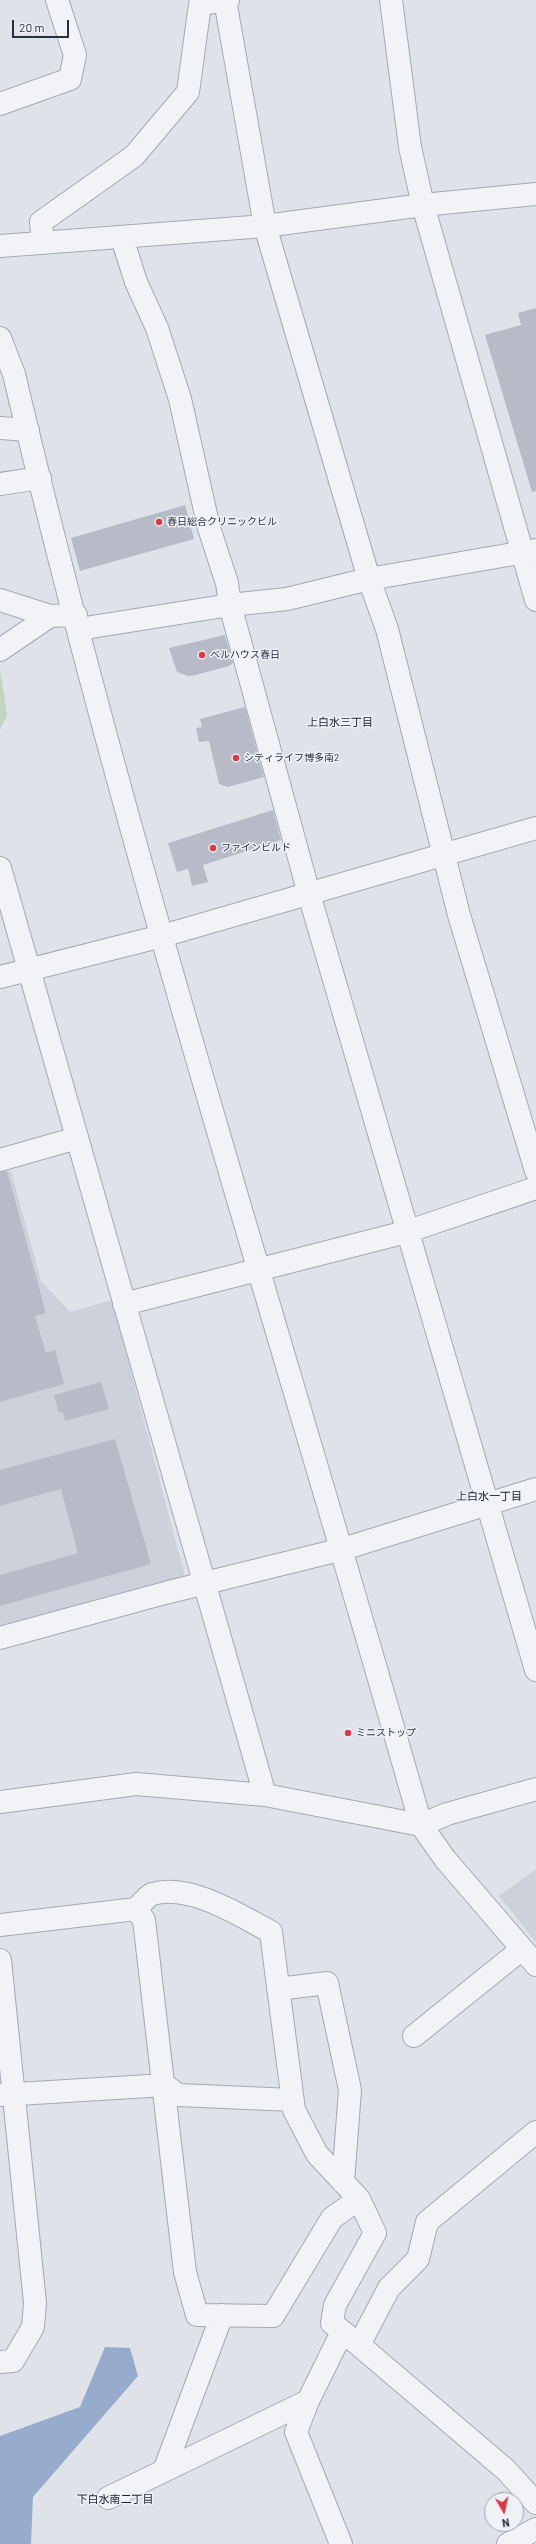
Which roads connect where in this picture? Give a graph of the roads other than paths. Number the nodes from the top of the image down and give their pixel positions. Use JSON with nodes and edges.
{"nodes":[{"id":1,"x":57,"y":0,"type":"edge"},
{"id":2,"x":226,"y":0,"type":"edge"},
{"id":3,"x":391,"y":0,"type":"edge"},
{"id":4,"x":0,"y":104,"type":"edge"},
{"id":5,"x":536,"y":194,"type":"edge"},
{"id":6,"x":423,"y":205,"type":"junction"},
{"id":7,"x":265,"y":226,"type":"junction"},
{"id":8,"x":122,"y":238,"type":"junction"},
{"id":9,"x":43,"y":244,"type":"junction"},
{"id":10,"x":0,"y":246,"type":"edge"},
{"id":11,"x":0,"y":338,"type":"edge"},
{"id":12,"x":0,"y":428,"type":"edge"},
{"id":13,"x":28,"y":430,"type":"junction"},
{"id":14,"x":40,"y":478,"type":"junction"},
{"id":15,"x":0,"y":484,"type":"edge"},
{"id":16,"x":529,"y":552,"type":"edge"},
{"id":17,"x":369,"y":579,"type":"junction"},
{"id":18,"x":0,"y":600,"type":"edge"},
{"id":19,"x":536,"y":600,"type":"edge"},
{"id":20,"x":230,"y":605,"type":"junction"},
{"id":21,"x":50,"y":616,"type":"junction"},
{"id":22,"x":77,"y":622,"type":"junction"},
{"id":23,"x":0,"y":650,"type":"edge"},
{"id":24,"x":536,"y":828,"type":"edge"},
{"id":25,"x":444,"y":853,"type":"junction"},
{"id":26,"x":0,"y":868,"type":"edge"},
{"id":27,"x":309,"y":894,"type":"junction"},
{"id":28,"x":162,"y":936,"type":"junction"},
{"id":29,"x":29,"y":969,"type":"junction"},
{"id":30,"x":0,"y":977,"type":"edge"},
{"id":31,"x":77,"y":1138,"type":"junction"},
{"id":32,"x":0,"y":1160,"type":"edge"},
{"id":33,"x":536,"y":1170,"type":"edge"},
{"id":34,"x":536,"y":1188,"type":"edge"},
{"id":35,"x":406,"y":1232,"type":"junction"},
{"id":36,"x":260,"y":1268,"type":"junction"},
{"id":37,"x":124,"y":1304,"type":"junction"},
{"id":38,"x":536,"y":1489,"type":"edge"},
{"id":39,"x":486,"y":1504,"type":"junction"},
{"id":40,"x":343,"y":1549,"type":"junction"},
{"id":41,"x":203,"y":1584,"type":"junction"},
{"id":42,"x":0,"y":1638,"type":"edge"},
{"id":43,"x":536,"y":1670,"type":"edge"},
{"id":44,"x":536,"y":1789,"type":"edge"},
{"id":45,"x":265,"y":1795,"type":"junction"},
{"id":46,"x":0,"y":1802,"type":"edge"},
{"id":47,"x":421,"y":1825,"type":"junction"},
{"id":48,"x":136,"y":1909,"type":"junction"},
{"id":49,"x":0,"y":1925,"type":"edge"},
{"id":50,"x":529,"y":1957,"type":"edge"},
{"id":51,"x":0,"y":1960,"type":"edge"},
{"id":52,"x":278,"y":1989,"type":"junction"},
{"id":53,"x":414,"y":2036,"type":"dead end"},
{"id":54,"x":165,"y":2085,"type":"junction"},
{"id":55,"x":8,"y":2094,"type":"edge"},
{"id":56,"x":292,"y":2100,"type":"junction"},
{"id":57,"x":536,"y":2132,"type":"edge"},
{"id":58,"x":343,"y":2182,"type":"junction"},
{"id":59,"x":359,"y":2199,"type":"junction"},
{"id":60,"x":222,"y":2315,"type":"junction"},
{"id":61,"x":351,"y":2339,"type":"junction"},
{"id":62,"x":0,"y":2362,"type":"edge"},
{"id":63,"x":308,"y":2401,"type":"junction"},
{"id":64,"x":164,"y":2471,"type":"junction"},
{"id":65,"x":108,"y":2498,"type":"dead end"},
{"id":66,"x":536,"y":2503,"type":"edge"},
{"id":67,"x":536,"y":2529,"type":"edge"},
{"id":68,"x":341,"y":2544,"type":"edge"},
{"id":69,"x":508,"y":2544,"type":"edge"}],
"edges":[{"from":1,"to":4,"type":"street"},
{"from":2,"to":7,"type":"street"},
{"from":2,"to":9,"type":"street"},
{"from":3,"to":6,"type":"street"},
{"from":5,"to":6,"type":"street"},
{"from":6,"to":7,"type":"street"},
{"from":6,"to":16,"type":"street"},
{"from":7,"to":8,"type":"street"},
{"from":7,"to":17,"type":"street"},
{"from":8,"to":9,"type":"street"},
{"from":8,"to":20,"type":"street"},
{"from":9,"to":10,"type":"street"},
{"from":11,"to":13,"type":"street"},
{"from":12,"to":13,"type":"street"},
{"from":13,"to":14,"type":"street"},
{"from":14,"to":15,"type":"street"},
{"from":14,"to":22,"type":"street"},
{"from":16,"to":17,"type":"street"},
{"from":16,"to":19,"type":"street"},
{"from":17,"to":20,"type":"street"},
{"from":17,"to":25,"type":"street"},
{"from":18,"to":21,"type":"street"},
{"from":20,"to":22,"type":"street"},
{"from":20,"to":27,"type":"street"},
{"from":21,"to":22,"type":"street"},
{"from":21,"to":23,"type":"street"},
{"from":22,"to":28,"type":"street"},
{"from":24,"to":25,"type":"street"},
{"from":25,"to":27,"type":"street"},
{"from":25,"to":33,"type":"street"},
{"from":26,"to":29,"type":"street"},
{"from":27,"to":28,"type":"street"},
{"from":27,"to":35,"type":"street"},
{"from":28,"to":29,"type":"street"},
{"from":28,"to":36,"type":"street"},
{"from":29,"to":30,"type":"street"},
{"from":29,"to":31,"type":"street"},
{"from":31,"to":32,"type":"street"},
{"from":31,"to":37,"type":"street"},
{"from":34,"to":35,"type":"street"},
{"from":35,"to":36,"type":"street"},
{"from":35,"to":39,"type":"street"},
{"from":36,"to":37,"type":"street"},
{"from":36,"to":40,"type":"street"},
{"from":37,"to":41,"type":"street"},
{"from":38,"to":39,"type":"street"},
{"from":39,"to":40,"type":"street"},
{"from":39,"to":43,"type":"street"},
{"from":40,"to":41,"type":"street"},
{"from":40,"to":47,"type":"street"},
{"from":41,"to":42,"type":"street"},
{"from":41,"to":45,"type":"street"},
{"from":44,"to":47,"type":"street"},
{"from":45,"to":46,"type":"street"},
{"from":45,"to":47,"type":"street"},
{"from":47,"to":50,"type":"street"},
{"from":48,"to":49,"type":"street"},
{"from":48,"to":52,"type":"street"},
{"from":48,"to":54,"type":"street"},
{"from":50,"to":53,"type":"street"},
{"from":51,"to":55,"type":"street"},
{"from":52,"to":56,"type":"street"},
{"from":52,"to":58,"type":"street"},
{"from":54,"to":55,"type":"street"},
{"from":54,"to":56,"type":"street"},
{"from":54,"to":60,"type":"street"},
{"from":55,"to":62,"type":"street"},
{"from":56,"to":58,"type":"street"},
{"from":57,"to":61,"type":"street"},
{"from":58,"to":59,"type":"street"},
{"from":59,"to":60,"type":"street"},
{"from":59,"to":61,"type":"street"},
{"from":60,"to":64,"type":"street"},
{"from":61,"to":63,"type":"street"},
{"from":61,"to":66,"type":"street"},
{"from":63,"to":64,"type":"street"},
{"from":63,"to":68,"type":"street"},
{"from":64,"to":65,"type":"street"},
{"from":67,"to":69,"type":"street"}]}
